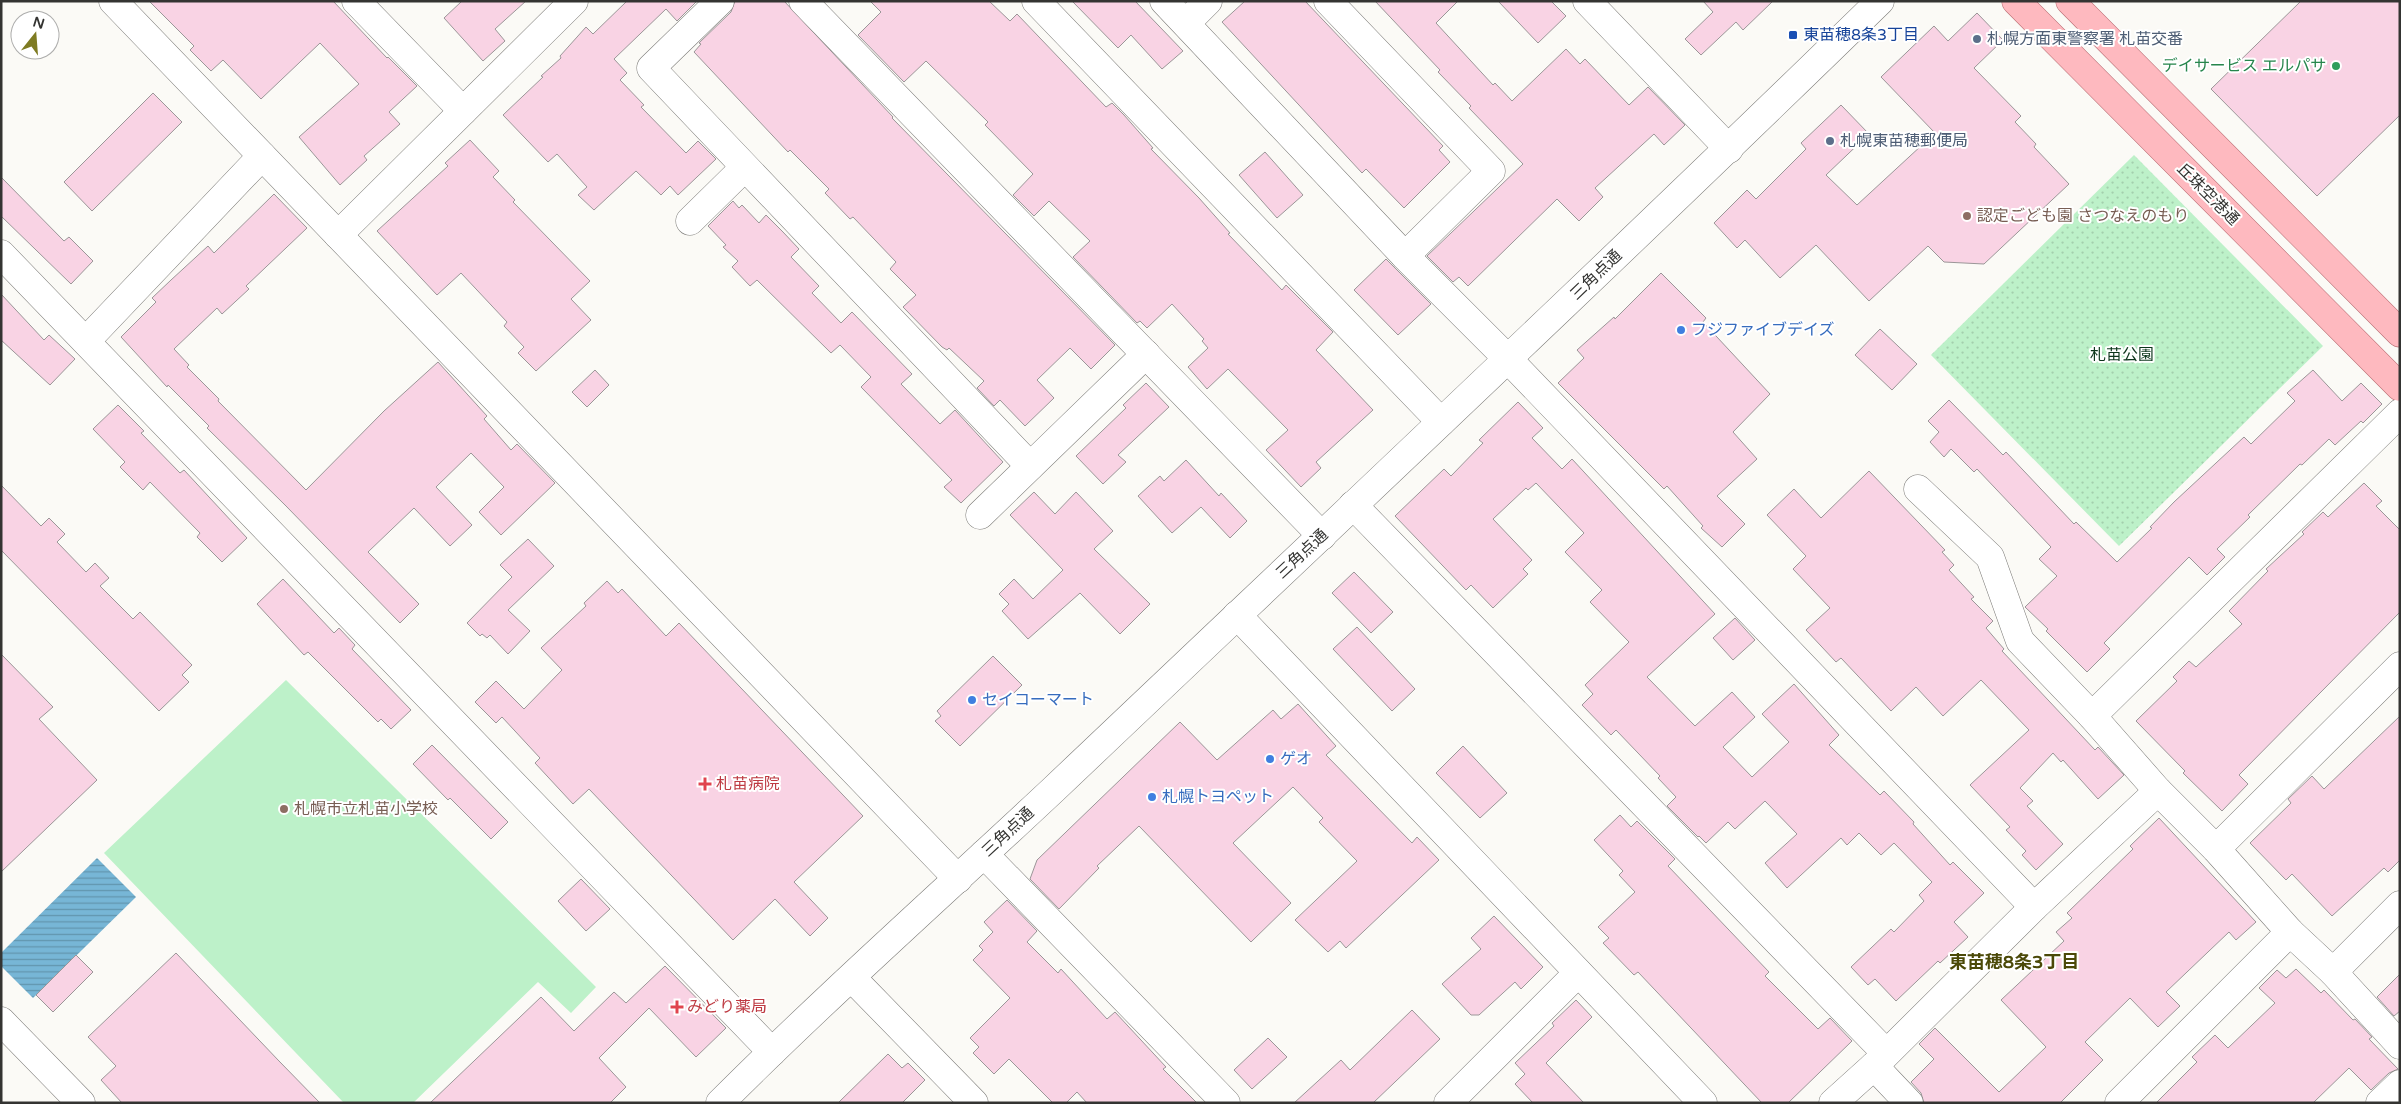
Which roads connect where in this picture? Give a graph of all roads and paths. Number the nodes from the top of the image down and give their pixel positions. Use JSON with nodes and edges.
{"nodes":[{"id":1,"x":113,"y":1,"type":"edge"},
{"id":2,"x":356,"y":1,"type":"edge"},
{"id":3,"x":574,"y":1,"type":"edge"},
{"id":4,"x":720,"y":1,"type":"edge"},
{"id":5,"x":803,"y":1,"type":"edge"},
{"id":6,"x":1036,"y":1,"type":"edge"},
{"id":7,"x":1164,"y":1,"type":"edge"},
{"id":8,"x":1208,"y":1,"type":"edge"},
{"id":9,"x":1328,"y":1,"type":"edge"},
{"id":10,"x":1587,"y":1,"type":"edge"},
{"id":11,"x":1880,"y":1,"type":"edge"},
{"id":12,"x":2016,"y":1,"type":"edge"},
{"id":13,"x":2070,"y":1,"type":"edge"},
{"id":14,"x":1186,"y":23,"type":"junction"},
{"id":15,"x":462,"y":111,"type":"junction"},
{"id":16,"x":1729,"y":148,"type":"junction"},
{"id":17,"x":262,"y":156,"type":"junction"},
{"id":18,"x":744,"y":168,"type":"junction"},
{"id":19,"x":690,"y":221,"type":"dead end"},
{"id":20,"x":338,"y":235,"type":"junction"},
{"id":21,"x":1,"y":254,"type":"edge"},
{"id":22,"x":1405,"y":256,"type":"junction"},
{"id":23,"x":2400,"y":333,"type":"edge"},
{"id":24,"x":86,"y":341,"type":"junction"},
{"id":25,"x":1146,"y":354,"type":"junction"},
{"id":26,"x":1508,"y":359,"type":"junction"},
{"id":27,"x":2400,"y":387,"type":"edge"},
{"id":28,"x":2400,"y":413,"type":"edge"},
{"id":29,"x":1442,"y":422,"type":"junction"},
{"id":30,"x":1030,"y":466,"type":"junction"},
{"id":31,"x":1918,"y":489,"type":"dead end"},
{"id":32,"x":1353,"y":505,"type":"junction"},
{"id":33,"x":980,"y":515,"type":"dead end"},
{"id":34,"x":1322,"y":536,"type":"junction"},
{"id":35,"x":1237,"y":615,"type":"junction"},
{"id":36,"x":2400,"y":666,"type":"edge"},
{"id":37,"x":2092,"y":716,"type":"junction"},
{"id":38,"x":2158,"y":791,"type":"junction"},
{"id":39,"x":2216,"y":849,"type":"junction"},
{"id":40,"x":984,"y":854,"type":"junction"},
{"id":41,"x":958,"y":878,"type":"junction"},
{"id":42,"x":2400,"y":905,"type":"edge"},
{"id":43,"x":2034,"y":907,"type":"junction"},
{"id":44,"x":2290,"y":932,"type":"junction"},
{"id":45,"x":2333,"y":972,"type":"junction"},
{"id":46,"x":1578,"y":973,"type":"junction"},
{"id":47,"x":852,"y":978,"type":"junction"},
{"id":48,"x":1,"y":1021,"type":"edge"},
{"id":49,"x":2400,"y":1045,"type":"edge"},
{"id":50,"x":772,"y":1052,"type":"junction"},
{"id":51,"x":1880,"y":1059,"type":"junction"},
{"id":52,"x":2400,"y":1084,"type":"edge"},
{"id":53,"x":1458,"y":1099,"type":"edge"},
{"id":54,"x":81,"y":1103,"type":"edge"},
{"id":55,"x":720,"y":1103,"type":"edge"},
{"id":56,"x":974,"y":1103,"type":"edge"},
{"id":57,"x":1226,"y":1103,"type":"edge"},
{"id":58,"x":1703,"y":1103,"type":"edge"},
{"id":59,"x":1833,"y":1103,"type":"edge"},
{"id":60,"x":1909,"y":1103,"type":"edge"},
{"id":61,"x":2119,"y":1103,"type":"edge"},
{"id":62,"x":2380,"y":1103,"type":"edge"}],
"edges":[{"from":1,"to":17,"type":"street"},
{"from":2,"to":15,"type":"street"},
{"from":3,"to":15,"type":"street"},
{"from":4,"to":18,"type":"street"},
{"from":5,"to":25,"type":"street"},
{"from":6,"to":29,"type":"street"},
{"from":7,"to":14,"type":"street"},
{"from":8,"to":14,"type":"street"},
{"from":9,"to":22,"type":"street"},
{"from":10,"to":16,"type":"street"},
{"from":11,"to":16,"type":"street","name":"三角点通"},
{"from":12,"to":27,"type":"main road","name":"丘珠空港通"},
{"from":13,"to":23,"type":"main road"},
{"from":14,"to":22,"type":"street"},
{"from":15,"to":20,"type":"street"},
{"from":16,"to":26,"type":"street","name":"三角点通"},
{"from":17,"to":20,"type":"street"},
{"from":17,"to":24,"type":"street"},
{"from":18,"to":19,"type":"street"},
{"from":18,"to":30,"type":"street"},
{"from":20,"to":41,"type":"street"},
{"from":21,"to":24,"type":"street"},
{"from":22,"to":26,"type":"street"},
{"from":24,"to":50,"type":"street"},
{"from":25,"to":30,"type":"street"},
{"from":25,"to":34,"type":"street"},
{"from":26,"to":29,"type":"street","name":"三角点通"},
{"from":26,"to":43,"type":"street"},
{"from":28,"to":37,"type":"street"},
{"from":29,"to":32,"type":"street","name":"三角点通"},
{"from":30,"to":33,"type":"street"},
{"from":31,"to":37,"type":"street"},
{"from":32,"to":34,"type":"street","name":"三角点通"},
{"from":32,"to":51,"type":"street"},
{"from":34,"to":35,"type":"street","name":"三角点通"},
{"from":35,"to":40,"type":"street","name":"三角点通"},
{"from":35,"to":46,"type":"street"},
{"from":36,"to":39,"type":"street"},
{"from":37,"to":38,"type":"street"},
{"from":38,"to":39,"type":"street"},
{"from":38,"to":43,"type":"street"},
{"from":39,"to":44,"type":"street"},
{"from":40,"to":41,"type":"street","name":"三角点通"},
{"from":40,"to":57,"type":"street"},
{"from":41,"to":47,"type":"street","name":"三角点通"},
{"from":42,"to":45,"type":"street"},
{"from":43,"to":51,"type":"street"},
{"from":44,"to":45,"type":"street"},
{"from":44,"to":61,"type":"street"},
{"from":45,"to":49,"type":"street"},
{"from":46,"to":53,"type":"street"},
{"from":46,"to":58,"type":"street"},
{"from":47,"to":50,"type":"street","name":"三角点通"},
{"from":47,"to":56,"type":"street"},
{"from":48,"to":54,"type":"street"},
{"from":50,"to":55,"type":"street","name":"三角点通"},
{"from":51,"to":59,"type":"street"},
{"from":51,"to":60,"type":"street"},
{"from":52,"to":62,"type":"street"}]}
